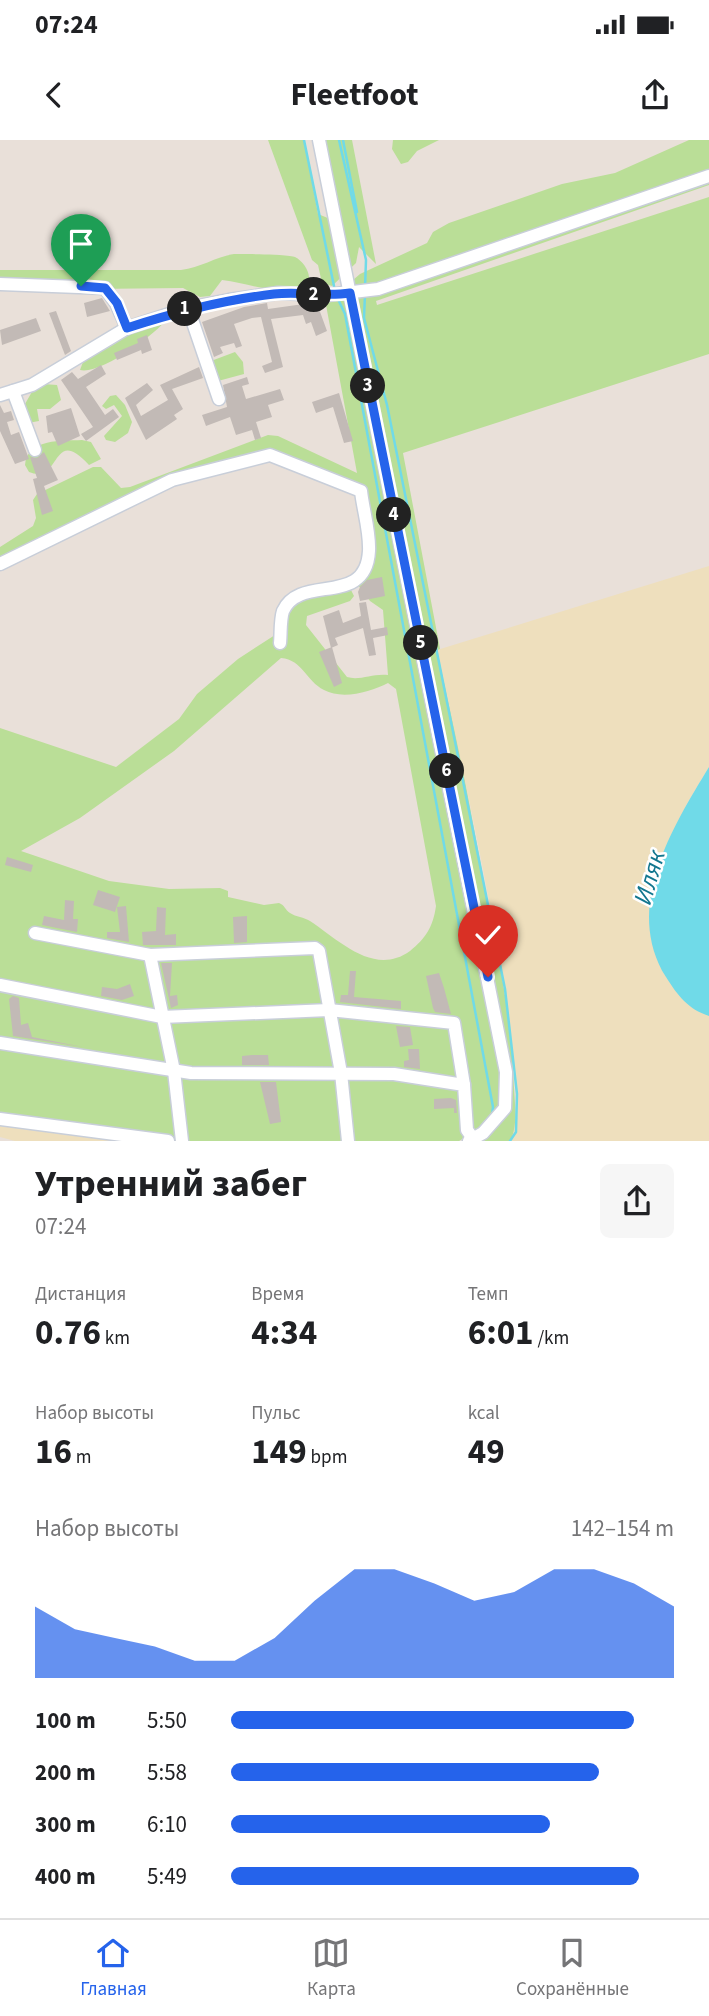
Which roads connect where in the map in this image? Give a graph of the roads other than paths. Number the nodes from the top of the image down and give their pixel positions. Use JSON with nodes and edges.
{"nodes":[{"id":1,"x":319,"y":140,"type":"edge"},
{"id":2,"x":709,"y":176,"type":"edge"},
{"id":3,"x":0,"y":284,"type":"edge"},
{"id":4,"x":350,"y":293,"type":"junction"},
{"id":5,"x":188,"y":308,"type":"junction"},
{"id":6,"x":127,"y":328,"type":"junction"},
{"id":7,"x":13,"y":391,"type":"junction"},
{"id":8,"x":0,"y":396,"type":"edge"},
{"id":9,"x":219,"y":399,"type":"dead end"},
{"id":10,"x":34,"y":450,"type":"dead end"},
{"id":11,"x":0,"y":564,"type":"edge"},
{"id":12,"x":280,"y":643,"type":"dead end"},
{"id":13,"x":34,"y":933,"type":"dead end"},
{"id":14,"x":150,"y":955,"type":"junction"},
{"id":15,"x":0,"y":985,"type":"edge"},
{"id":16,"x":329,"y":1010,"type":"junction"},
{"id":17,"x":162,"y":1017,"type":"junction"},
{"id":18,"x":0,"y":1042,"type":"edge"},
{"id":19,"x":174,"y":1071,"type":"junction"},
{"id":20,"x":341,"y":1073,"type":"junction"},
{"id":21,"x":464,"y":1084,"type":"junction"},
{"id":22,"x":0,"y":1119,"type":"edge"},
{"id":23,"x":471,"y":1139,"type":"edge"},
{"id":24,"x":168,"y":1141,"type":"edge"},
{"id":25,"x":182,"y":1141,"type":"edge"},
{"id":26,"x":348,"y":1141,"type":"edge"}],
"edges":[{"from":1,"to":4,"type":"street"},
{"from":2,"to":4,"type":"street"},
{"from":3,"to":6,"type":"street"},
{"from":4,"to":5,"type":"street"},
{"from":4,"to":23,"type":"street"},
{"from":5,"to":6,"type":"street"},
{"from":5,"to":9,"type":"street"},
{"from":6,"to":7,"type":"street"},
{"from":7,"to":8,"type":"street"},
{"from":7,"to":10,"type":"street"},
{"from":11,"to":12,"type":"street"},
{"from":13,"to":14,"type":"street"},
{"from":14,"to":16,"type":"street"},
{"from":14,"to":17,"type":"street"},
{"from":15,"to":17,"type":"street"},
{"from":16,"to":17,"type":"street"},
{"from":16,"to":20,"type":"street"},
{"from":16,"to":21,"type":"street"},
{"from":17,"to":19,"type":"street"},
{"from":18,"to":19,"type":"street"},
{"from":19,"to":20,"type":"street"},
{"from":19,"to":25,"type":"street"},
{"from":20,"to":21,"type":"street"},
{"from":20,"to":26,"type":"street"},
{"from":21,"to":23,"type":"street"},
{"from":22,"to":24,"type":"street"}]}
